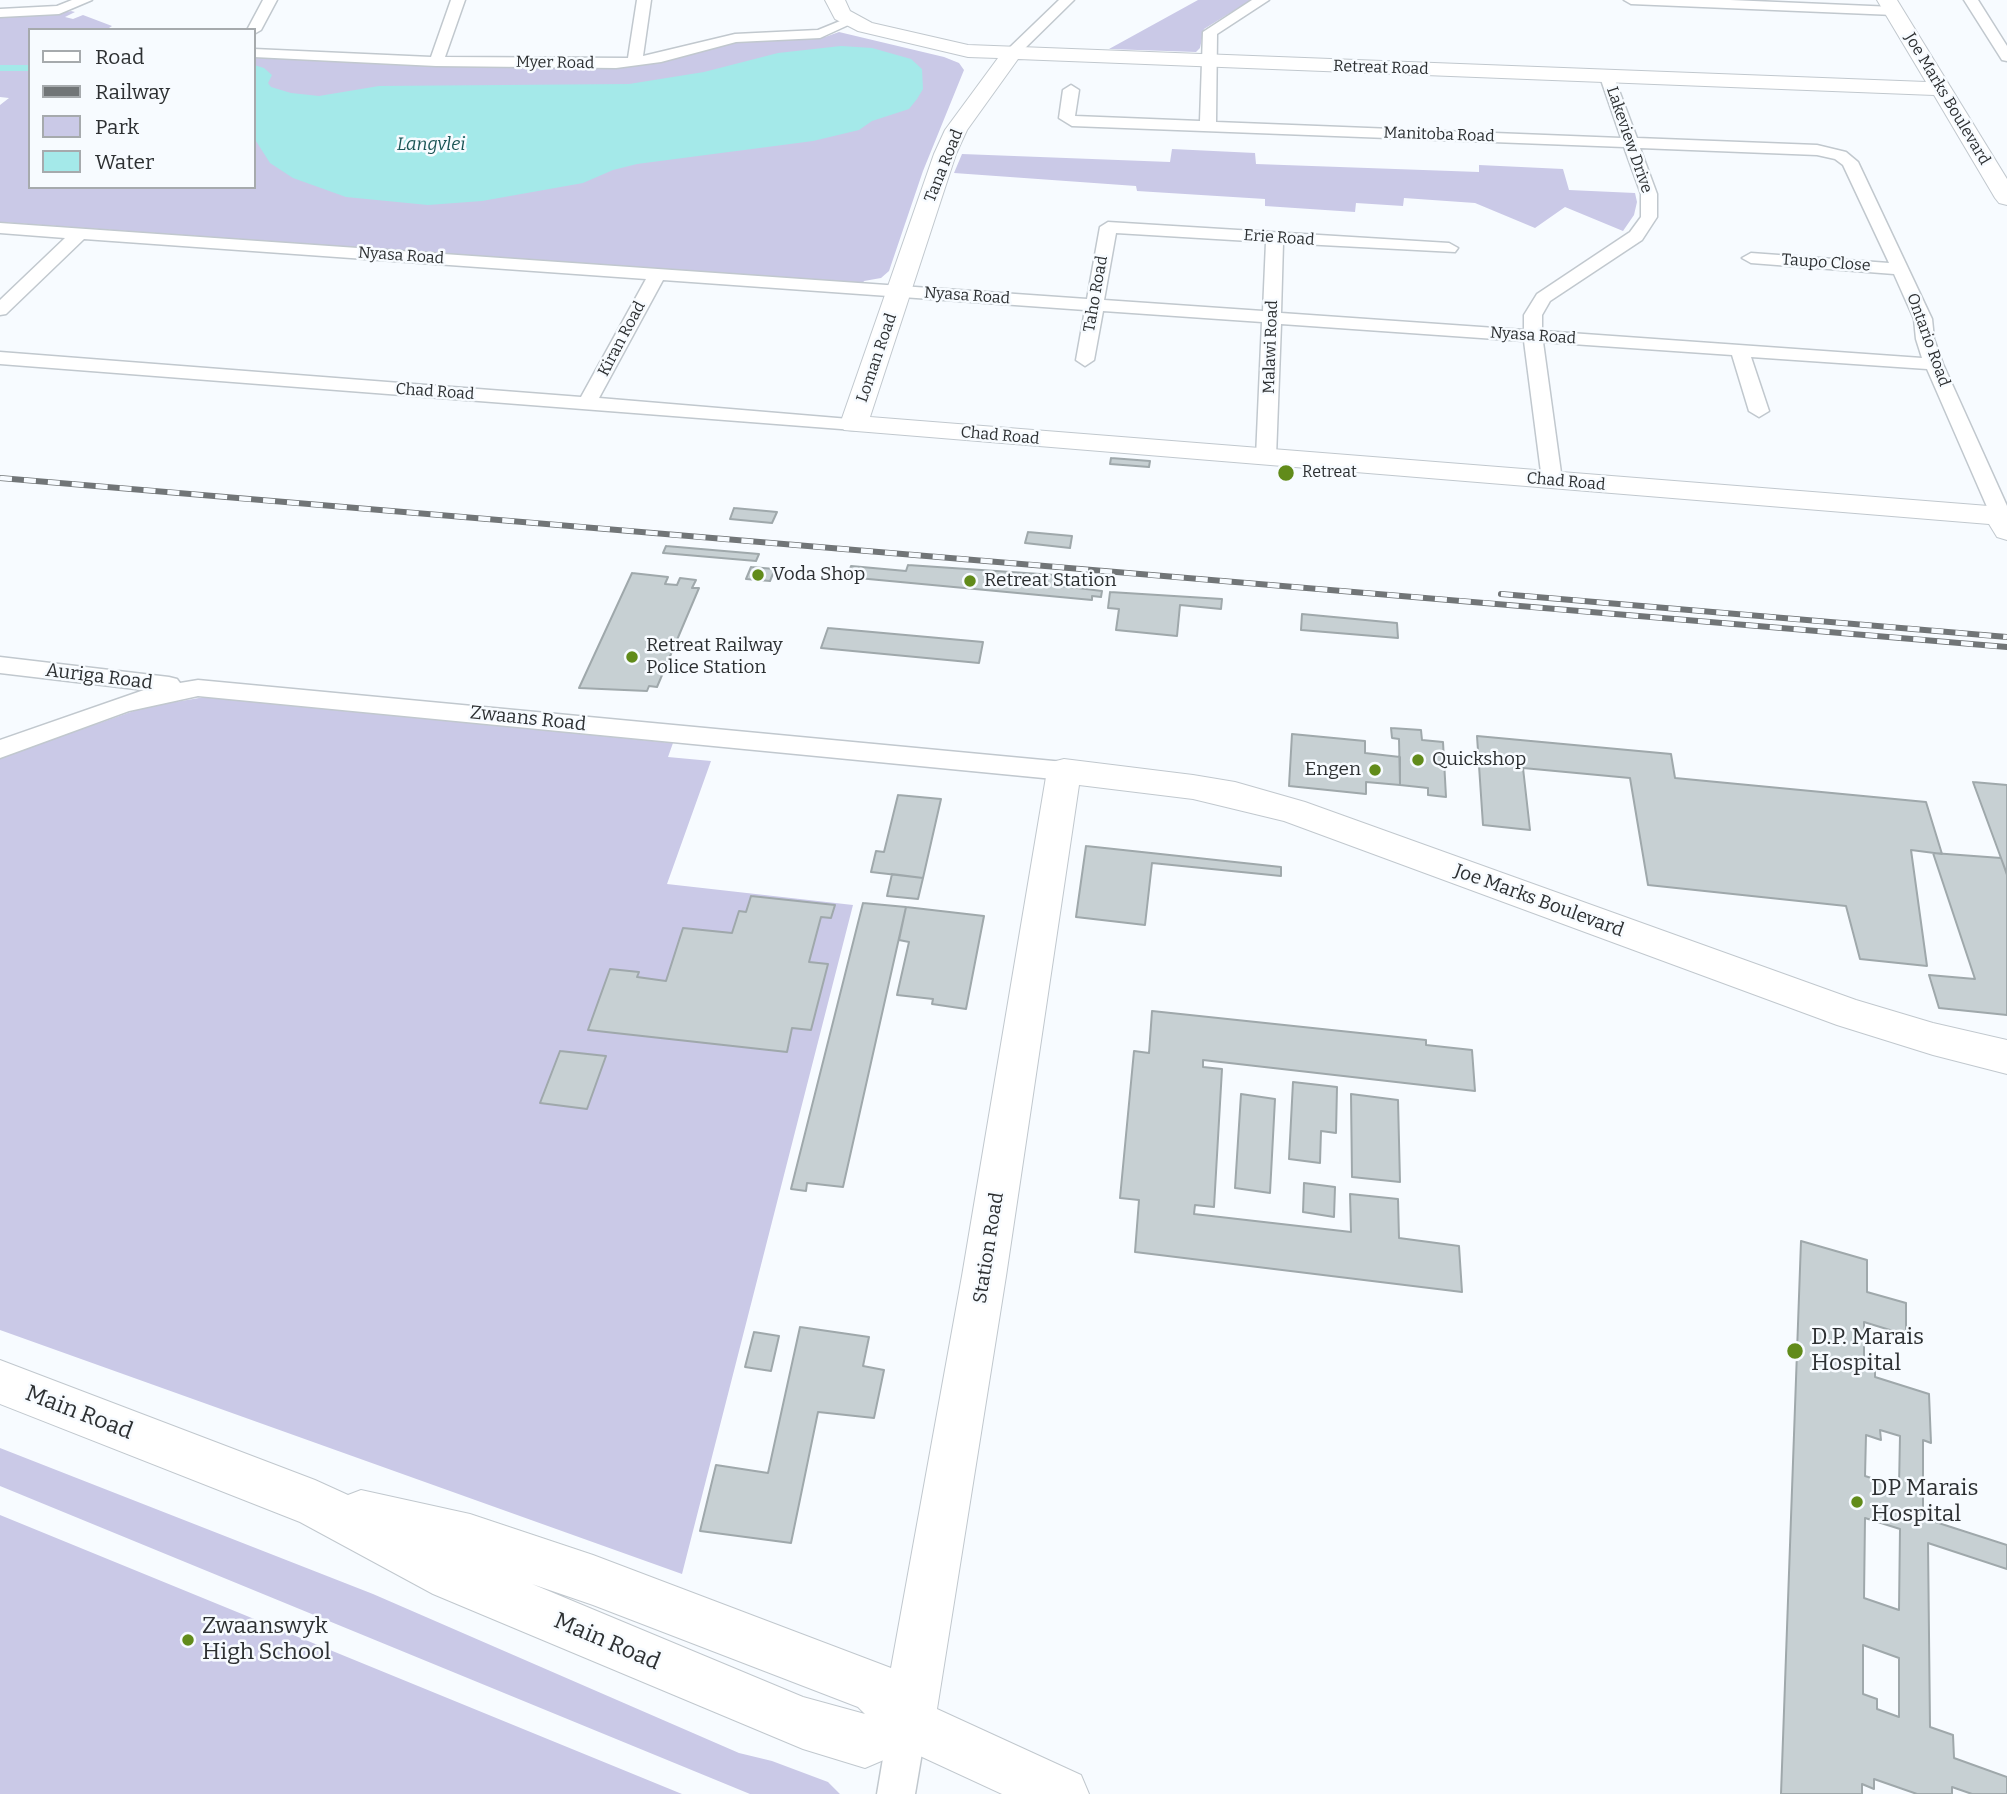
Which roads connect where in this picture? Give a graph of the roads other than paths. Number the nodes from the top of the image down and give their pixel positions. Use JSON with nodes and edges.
{"nodes":[{"id":1,"x":85,"y":0,"type":"edge"},
{"id":2,"x":270,"y":0,"type":"edge"},
{"id":3,"x":458,"y":0,"type":"edge"},
{"id":4,"x":644,"y":0,"type":"edge"},
{"id":5,"x":835,"y":0,"type":"edge"},
{"id":6,"x":1068,"y":0,"type":"edge"},
{"id":7,"x":1262,"y":0,"type":"edge"},
{"id":8,"x":1631,"y":0,"type":"edge"},
{"id":9,"x":1971,"y":0,"type":"edge"},
{"id":10,"x":1701,"y":2,"type":"edge"},
{"id":11,"x":1891,"y":5,"type":"edge"},
{"id":12,"x":0,"y":13,"type":"edge"},
{"id":13,"x":850,"y":20,"type":"junction"},
{"id":14,"x":255,"y":28,"type":"edge"},
{"id":15,"x":919,"y":42,"type":"junction"},
{"id":16,"x":256,"y":53,"type":"edge"},
{"id":17,"x":1012,"y":53,"type":"junction"},
{"id":18,"x":2006,"y":55,"type":"edge"},
{"id":19,"x":1209,"y":61,"type":"junction"},
{"id":20,"x":436,"y":62,"type":"junction"},
{"id":21,"x":635,"y":62,"type":"junction"},
{"id":22,"x":1607,"y":77,"type":"junction"},
{"id":23,"x":1942,"y":89,"type":"junction"},
{"id":24,"x":1071,"y":90,"type":"dead end"},
{"id":25,"x":1208,"y":126,"type":"junction"},
{"id":26,"x":956,"y":130,"type":"junction"},
{"id":27,"x":1631,"y":143,"type":"junction"},
{"id":28,"x":1840,"y":155,"type":"joint"},
{"id":29,"x":2007,"y":198,"type":"edge"},
{"id":30,"x":1108,"y":227,"type":"joint"},
{"id":31,"x":0,"y":228,"type":"edge"},
{"id":32,"x":79,"y":234,"type":"junction"},
{"id":33,"x":1275,"y":237,"type":"junction"},
{"id":34,"x":1448,"y":248,"type":"dead end"},
{"id":35,"x":1751,"y":258,"type":"dead end"},
{"id":36,"x":1901,"y":269,"type":"junction"},
{"id":37,"x":657,"y":274,"type":"junction"},
{"id":38,"x":900,"y":292,"type":"junction"},
{"id":39,"x":1094,"y":305,"type":"junction"},
{"id":40,"x":0,"y":310,"type":"edge"},
{"id":41,"x":1272,"y":318,"type":"junction"},
{"id":42,"x":1533,"y":336,"type":"junction"},
{"id":43,"x":1740,"y":350,"type":"junction"},
{"id":44,"x":0,"y":358,"type":"edge"},
{"id":45,"x":1084,"y":360,"type":"dead end"},
{"id":46,"x":1934,"y":364,"type":"junction"},
{"id":47,"x":587,"y":403,"type":"junction"},
{"id":48,"x":1759,"y":411,"type":"dead end"},
{"id":49,"x":854,"y":424,"type":"junction"},
{"id":50,"x":1266,"y":457,"type":"junction"},
{"id":51,"x":1552,"y":481,"type":"junction"},
{"id":52,"x":2004,"y":524,"type":"edge"},
{"id":53,"x":0,"y":665,"type":"edge"},
{"id":54,"x":198,"y":688,"type":"junction"},
{"id":55,"x":0,"y":749,"type":"edge"},
{"id":56,"x":1064,"y":771,"type":"junction"},
{"id":57,"x":2007,"y":1057,"type":"edge"},
{"id":58,"x":0,"y":1382,"type":"edge"},
{"id":59,"x":908,"y":1723,"type":"junction"},
{"id":60,"x":896,"y":1794,"type":"edge"},
{"id":61,"x":1062,"y":1794,"type":"edge"}],
"edges":[{"from":1,"to":12,"type":"street"},
{"from":2,"to":14,"type":"street"},
{"from":3,"to":20,"type":"street"},
{"from":4,"to":21,"type":"street"},
{"from":5,"to":13,"type":"main road"},
{"from":6,"to":17,"type":"street"},
{"from":7,"to":19,"type":"street"},
{"from":8,"to":10,"type":"street"},
{"from":9,"to":18,"type":"street"},
{"from":10,"to":11,"type":"street"},
{"from":11,"to":23,"type":"main road","name":"Joe Marks Boulevard"},
{"from":13,"to":15,"type":"main road","name":"Retreat Road"},
{"from":13,"to":21,"type":"street","name":"Myer Road"},
{"from":15,"to":17,"type":"main road","name":"Retreat Road"},
{"from":15,"to":26,"type":"main road"},
{"from":16,"to":20,"type":"street","name":"Myer Road"},
{"from":17,"to":19,"type":"main road","name":"Retreat Road"},
{"from":17,"to":26,"type":"main road","name":"Tana Road"},
{"from":19,"to":22,"type":"main road","name":"Retreat Road"},
{"from":19,"to":25,"type":"street"},
{"from":20,"to":21,"type":"street","name":"Myer Road"},
{"from":22,"to":23,"type":"main road","name":"Retreat Road"},
{"from":22,"to":27,"type":"street","name":"Lakeview Drive"},
{"from":23,"to":29,"type":"main road","name":"Joe Marks Boulevard"},
{"from":24,"to":25,"type":"street","name":"Manitoba Road"},
{"from":25,"to":27,"type":"street","name":"Manitoba Road"},
{"from":26,"to":38,"type":"main road","name":"Tana Road"},
{"from":27,"to":28,"type":"street","name":"Manitoba Road"},
{"from":27,"to":42,"type":"street","name":"Lakeview Drive"},
{"from":28,"to":36,"type":"street","name":"Ontario Road"},
{"from":30,"to":33,"type":"street","name":"Erie Road"},
{"from":30,"to":39,"type":"street","name":"Taho Road"},
{"from":31,"to":32,"type":"street","name":"Nyasa Road"},
{"from":32,"to":37,"type":"street","name":"Nyasa Road"},
{"from":32,"to":40,"type":"street"},
{"from":33,"to":34,"type":"street","name":"Erie Road"},
{"from":33,"to":41,"type":"street","name":"Malawi Road"},
{"from":35,"to":36,"type":"street","name":"Taupo Close"},
{"from":36,"to":46,"type":"street","name":"Ontario Road"},
{"from":37,"to":38,"type":"street","name":"Nyasa Road"},
{"from":37,"to":47,"type":"street","name":"Kiran Road"},
{"from":38,"to":39,"type":"street","name":"Nyasa Road"},
{"from":38,"to":49,"type":"main road","name":"Loman Road"},
{"from":39,"to":41,"type":"street","name":"Nyasa Road"},
{"from":39,"to":45,"type":"street","name":"Taho Road"},
{"from":41,"to":42,"type":"street","name":"Nyasa Road"},
{"from":41,"to":50,"type":"street","name":"Malawi Road"},
{"from":42,"to":43,"type":"street","name":"Nyasa Road"},
{"from":42,"to":51,"type":"street","name":"Lakeview Drive"},
{"from":43,"to":46,"type":"street","name":"Nyasa Road"},
{"from":43,"to":48,"type":"street"},
{"from":44,"to":47,"type":"street","name":"Chad Road"},
{"from":46,"to":52,"type":"street","name":"Ontario Road"},
{"from":47,"to":49,"type":"street","name":"Chad Road"},
{"from":49,"to":50,"type":"main road","name":"Chad Road"},
{"from":50,"to":51,"type":"street","name":"Chad Road"},
{"from":51,"to":52,"type":"street","name":"Chad Road"},
{"from":53,"to":54,"type":"street","name":"Auriga Road"},
{"from":54,"to":55,"type":"street","name":"Zwaans Road"},
{"from":54,"to":56,"type":"street","name":"Zwaans Road"},
{"from":56,"to":57,"type":"main road","name":"Joe Marks Boulevard"},
{"from":56,"to":59,"type":"main road","name":"Station Road"},
{"from":58,"to":59,"type":"main road","name":"Main Road"},
{"from":59,"to":60,"type":"street"},
{"from":59,"to":61,"type":"main road"}]}
